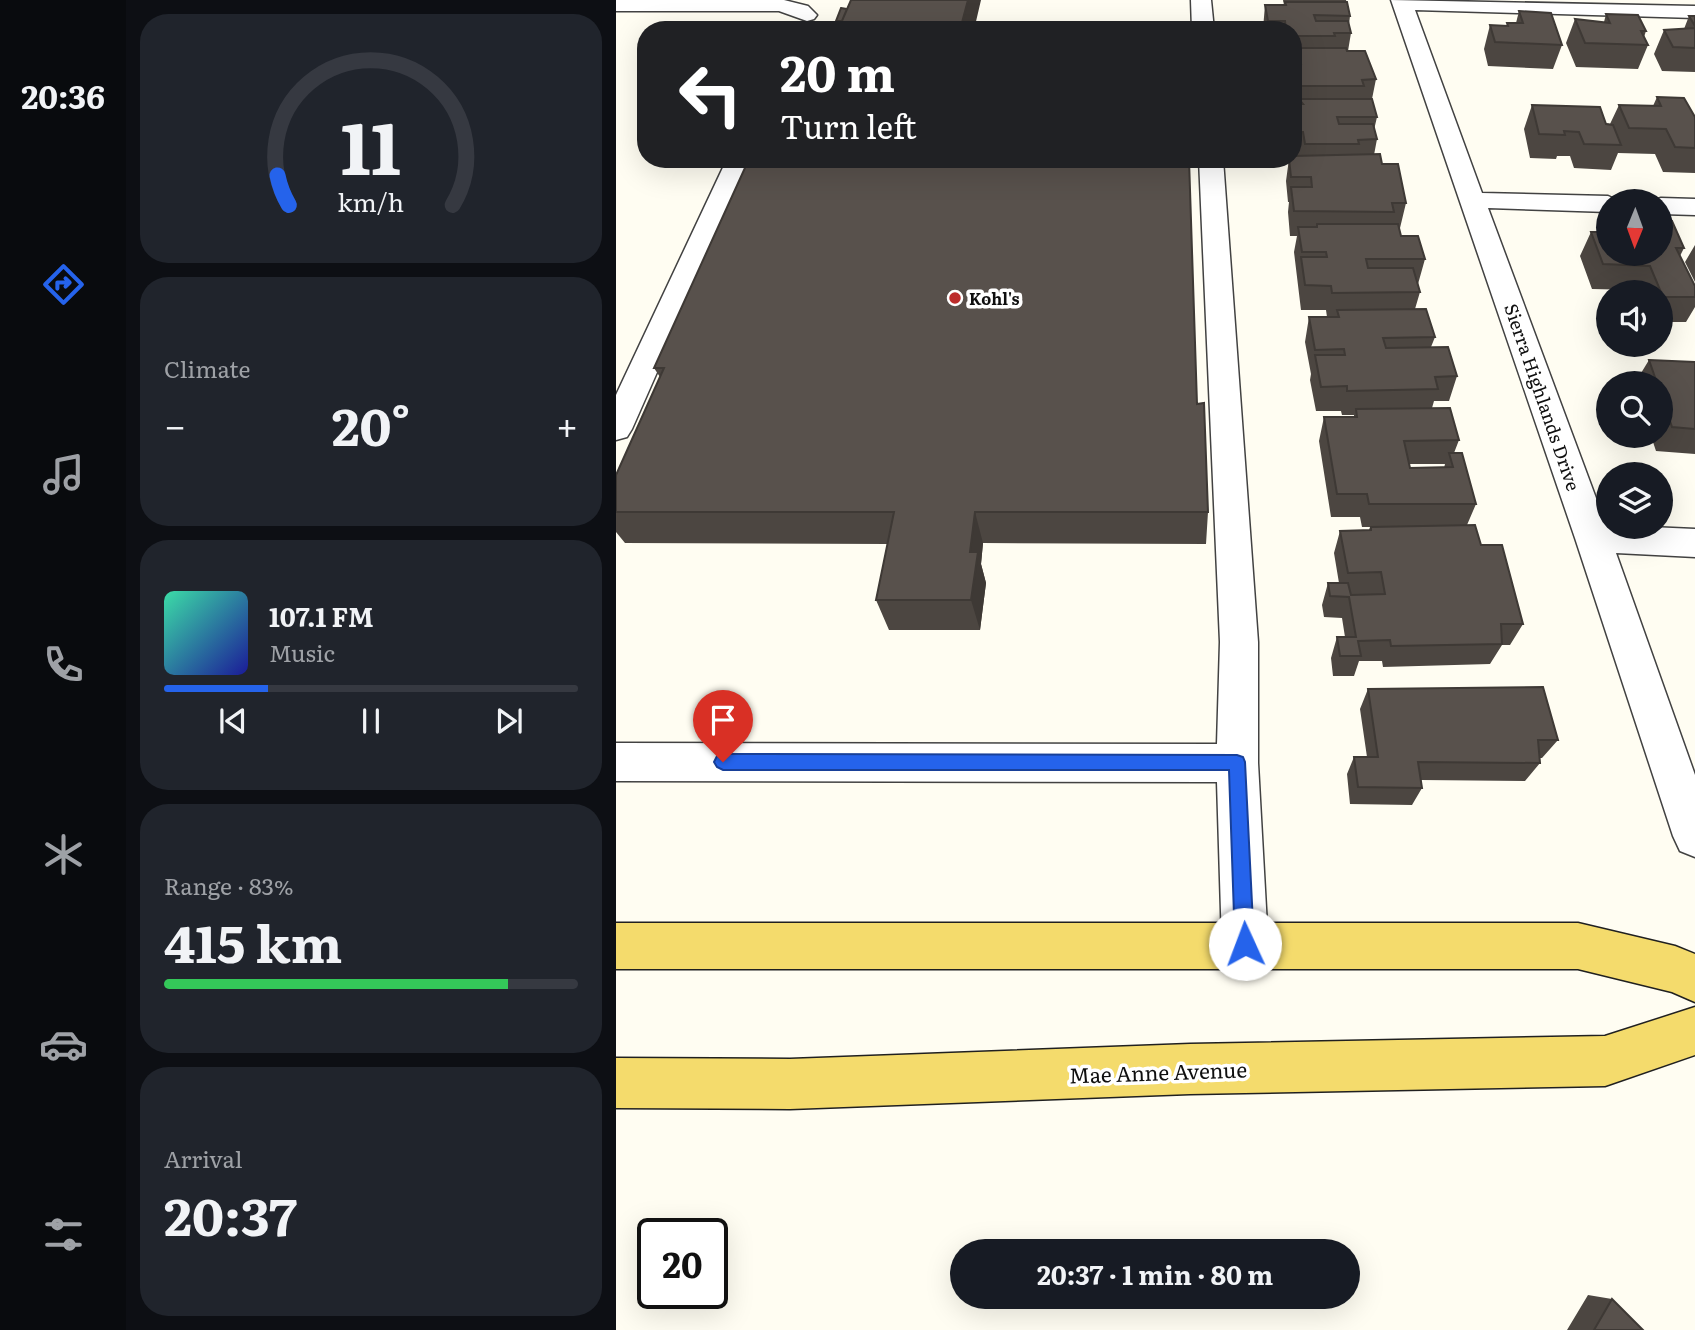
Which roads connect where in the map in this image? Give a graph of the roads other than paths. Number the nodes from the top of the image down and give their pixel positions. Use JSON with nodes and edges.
{"nodes":[{"id":1,"x":1201,"y":0,"type":"edge"},
{"id":2,"x":1402,"y":2,"type":"edge"},
{"id":3,"x":616,"y":5,"type":"edge"},
{"id":4,"x":1695,"y":12,"type":"edge"},
{"id":5,"x":807,"y":15,"type":"edge"},
{"id":6,"x":784,"y":21,"type":"edge"},
{"id":7,"x":1202,"y":21,"type":"edge"},
{"id":8,"x":616,"y":25,"type":"edge"},
{"id":9,"x":637,"y":25,"type":"edge"},
{"id":10,"x":735,"y":168,"type":"edge"},
{"id":11,"x":1212,"y":168,"type":"edge"},
{"id":12,"x":1473,"y":200,"type":"junction"},
{"id":13,"x":1596,"y":204,"type":"edge"},
{"id":14,"x":1673,"y":206,"type":"edge"},
{"id":15,"x":1695,"y":207,"type":"edge"},
{"id":16,"x":620,"y":413,"type":"edge"},
{"id":17,"x":1593,"y":538,"type":"junction"},
{"id":18,"x":1695,"y":543,"type":"edge"},
{"id":19,"x":616,"y":762,"type":"edge"},
{"id":20,"x":1237,"y":762,"type":"junction"},
{"id":21,"x":1695,"y":836,"type":"edge"},
{"id":22,"x":1245,"y":944,"type":"junction"},
{"id":23,"x":616,"y":946,"type":"edge"},
{"id":24,"x":1695,"y":978,"type":"edge"},
{"id":25,"x":1695,"y":1031,"type":"edge"},
{"id":26,"x":616,"y":1083,"type":"edge"}],
"edges":[{"from":1,"to":7,"type":"street"},
{"from":2,"to":4,"type":"street"},
{"from":2,"to":12,"type":"street","name":"Sierra Highlands Drive"},
{"from":3,"to":5,"type":"street"},
{"from":5,"to":6,"type":"street"},
{"from":8,"to":9,"type":"street"},
{"from":10,"to":16,"type":"street"},
{"from":11,"to":20,"type":"street"},
{"from":12,"to":13,"type":"street"},
{"from":12,"to":17,"type":"street","name":"Sierra Highlands Drive"},
{"from":14,"to":15,"type":"street"},
{"from":17,"to":18,"type":"street"},
{"from":17,"to":21,"type":"street","name":"Sierra Highlands Drive"},
{"from":19,"to":20,"type":"street"},
{"from":20,"to":22,"type":"street"},
{"from":22,"to":23,"type":"main road"},
{"from":22,"to":24,"type":"main road"},
{"from":25,"to":26,"type":"main road","name":"Mae Anne Avenue"}]}
